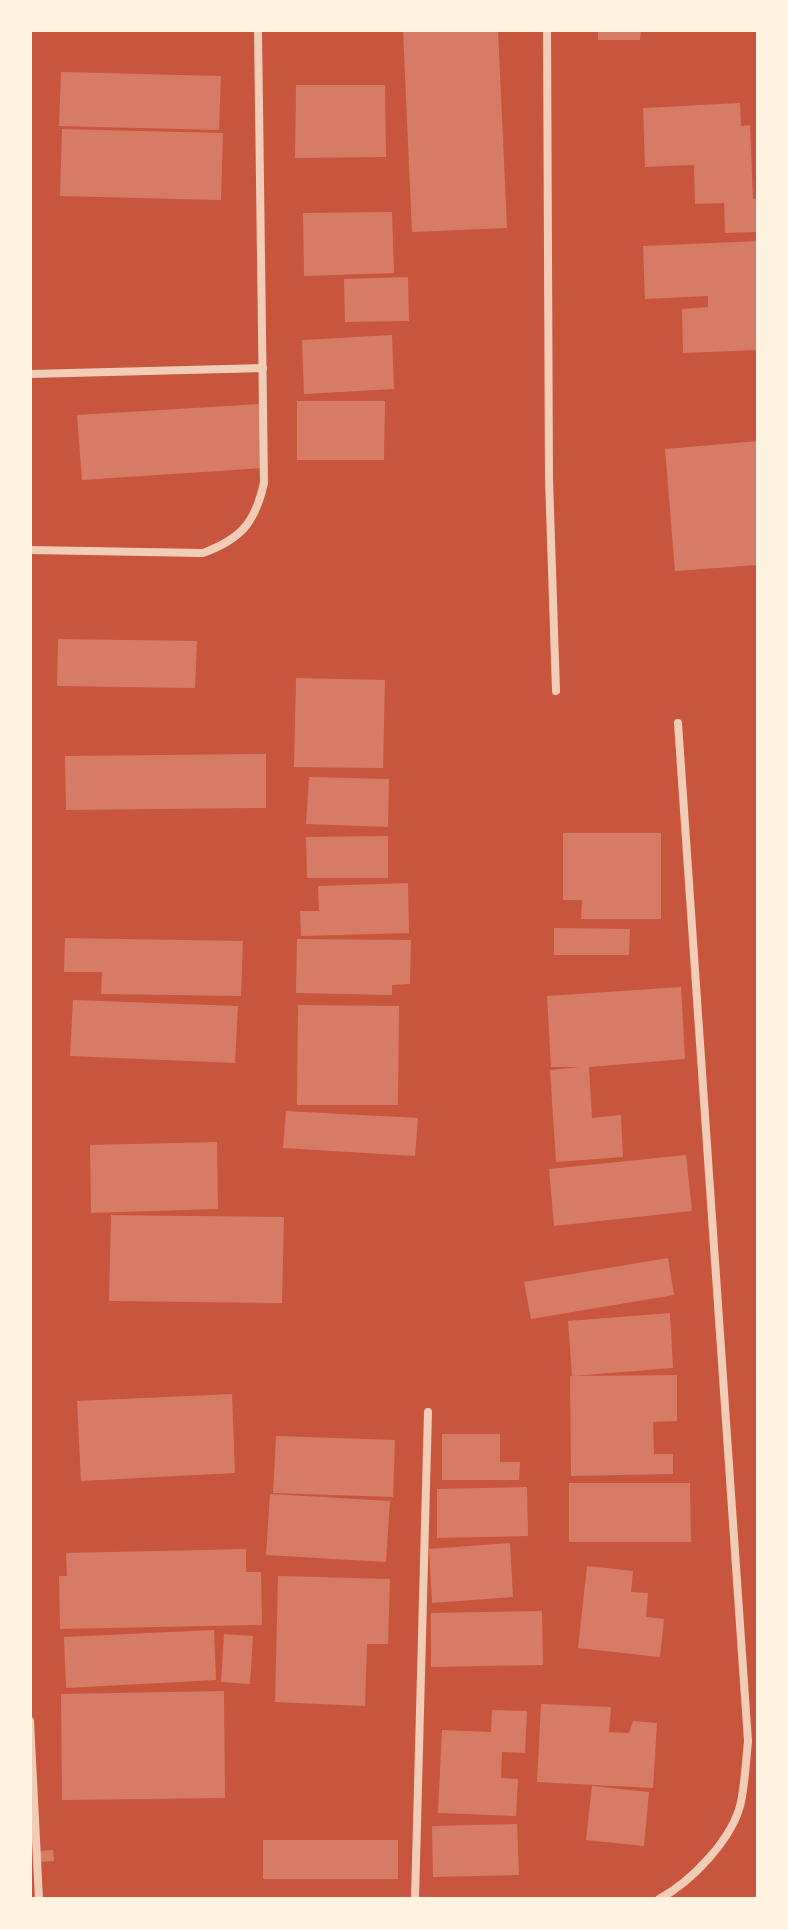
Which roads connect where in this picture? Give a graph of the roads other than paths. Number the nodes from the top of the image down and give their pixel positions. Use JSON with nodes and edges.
{"nodes":[{"id":1,"x":258,"y":30,"type":"edge"},
{"id":2,"x":547,"y":30,"type":"edge"},
{"id":3,"x":263,"y":368,"type":"junction"},
{"id":4,"x":30,"y":374,"type":"edge"},
{"id":5,"x":30,"y":550,"type":"edge"},
{"id":6,"x":556,"y":691,"type":"dead end"},
{"id":7,"x":678,"y":723,"type":"dead end"},
{"id":8,"x":428,"y":1412,"type":"dead end"},
{"id":9,"x":30,"y":1721,"type":"edge"},
{"id":10,"x":39,"y":1899,"type":"edge"},
{"id":11,"x":415,"y":1899,"type":"edge"},
{"id":12,"x":659,"y":1899,"type":"edge"}],
"edges":[{"from":1,"to":3,"type":"street"},
{"from":2,"to":6,"type":"street"},
{"from":3,"to":4,"type":"street"},
{"from":3,"to":5,"type":"street"},
{"from":7,"to":12,"type":"street"},
{"from":8,"to":11,"type":"street"},
{"from":9,"to":10,"type":"street"}]}
